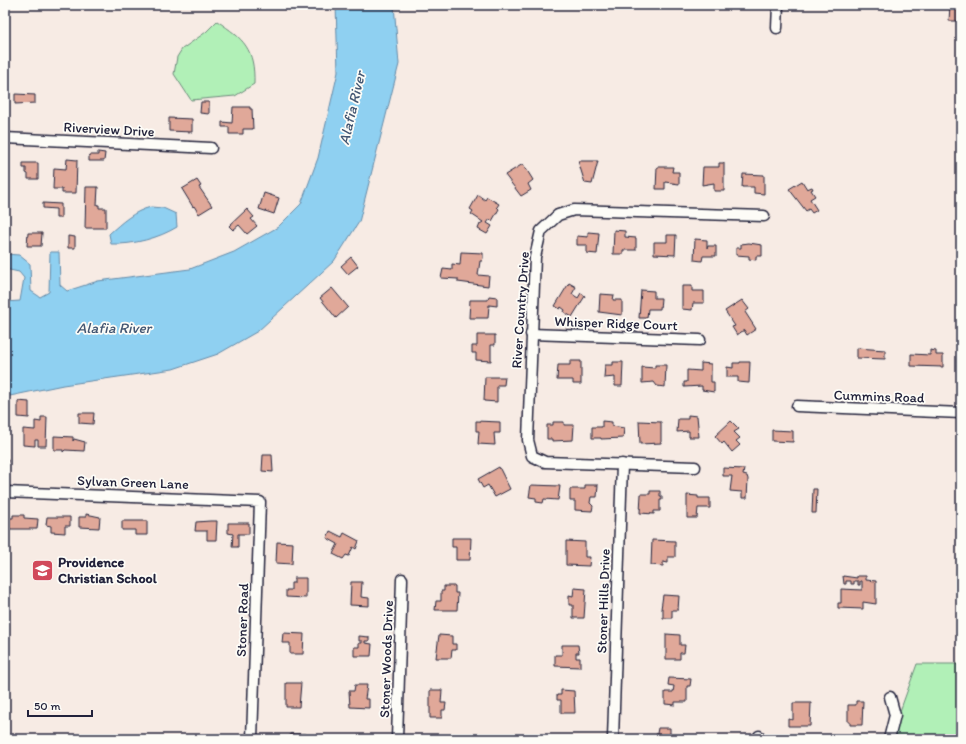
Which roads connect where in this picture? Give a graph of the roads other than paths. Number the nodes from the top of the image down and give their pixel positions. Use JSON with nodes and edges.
{"nodes":[{"id":1,"x":778,"y":5,"type":"edge"},
{"id":2,"x":777,"y":28,"type":"dead end"},
{"id":3,"x":5,"y":138,"type":"edge"},
{"id":4,"x":211,"y":148,"type":"dead end"},
{"id":5,"x":764,"y":216,"type":"dead end"},
{"id":6,"x":531,"y":334,"type":"junction"},
{"id":7,"x":700,"y":340,"type":"dead end"},
{"id":8,"x":797,"y":406,"type":"dead end"},
{"id":9,"x":961,"y":413,"type":"edge"},
{"id":10,"x":622,"y":464,"type":"junction"},
{"id":11,"x":695,"y":467,"type":"dead end"},
{"id":12,"x":5,"y":492,"type":"edge"},
{"id":13,"x":260,"y":502,"type":"joint"},
{"id":14,"x":402,"y":579,"type":"dead end"},
{"id":15,"x":890,"y":697,"type":"dead end"},
{"id":16,"x":252,"y":739,"type":"edge"},
{"id":17,"x":397,"y":739,"type":"edge"},
{"id":18,"x":613,"y":739,"type":"edge"},
{"id":19,"x":889,"y":739,"type":"edge"}],
"edges":[{"from":1,"to":2,"type":"street"},
{"from":3,"to":4,"type":"street","name":"Riverview Drive"},
{"from":5,"to":6,"type":"street","name":"River Country Drive"},
{"from":6,"to":7,"type":"street","name":"Whisper Ridge Court"},
{"from":6,"to":10,"type":"street","name":"River Country Drive"},
{"from":8,"to":9,"type":"street","name":"Cummins Road"},
{"from":10,"to":11,"type":"street","name":"River Country Drive"},
{"from":10,"to":18,"type":"street","name":"Stoner Hills Drive"},
{"from":12,"to":13,"type":"street","name":"Sylvan Green Lane"},
{"from":13,"to":16,"type":"street","name":"Stoner Road"},
{"from":14,"to":17,"type":"street","name":"Stoner Woods Drive"},
{"from":15,"to":19,"type":"street"}]}
